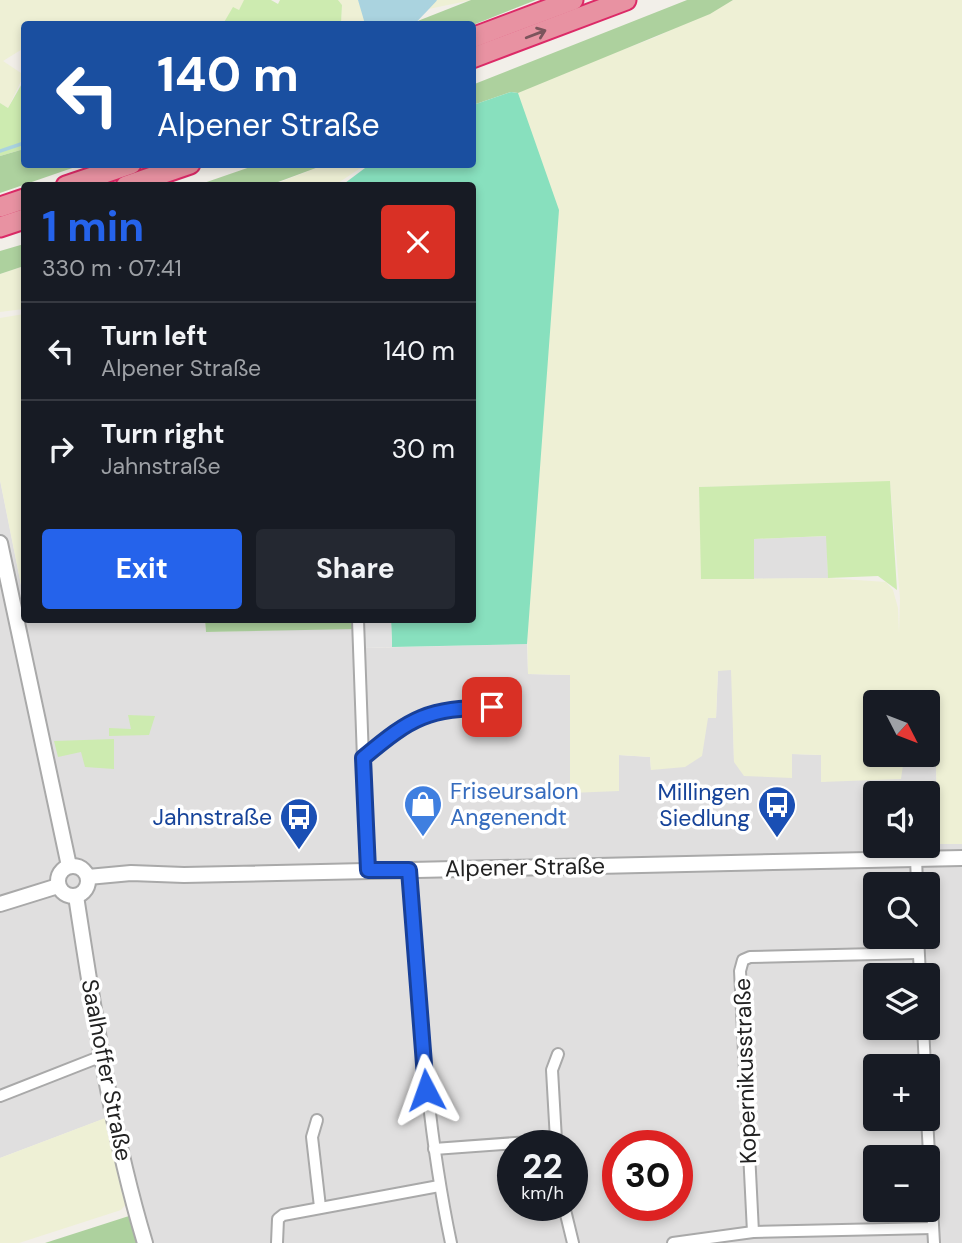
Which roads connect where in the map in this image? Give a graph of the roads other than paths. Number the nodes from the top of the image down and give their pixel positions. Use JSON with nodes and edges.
{"nodes":[{"id":1,"x":573,"y":0,"type":"edge"},
{"id":2,"x":626,"y":0,"type":"edge"},
{"id":3,"x":476,"y":36,"type":"edge"},
{"id":4,"x":476,"y":56,"type":"edge"},
{"id":5,"x":119,"y":168,"type":"edge"},
{"id":6,"x":179,"y":168,"type":"edge"},
{"id":7,"x":78,"y":182,"type":"edge"},
{"id":8,"x":138,"y":182,"type":"edge"},
{"id":9,"x":21,"y":200,"type":"edge"},
{"id":10,"x":0,"y":207,"type":"edge"},
{"id":11,"x":21,"y":220,"type":"edge"},
{"id":12,"x":0,"y":227,"type":"edge"},
{"id":13,"x":0,"y":543,"type":"edge"},
{"id":14,"x":358,"y":623,"type":"edge"},
{"id":15,"x":492,"y":707,"type":"dead end"},
{"id":16,"x":363,"y":758,"type":"junction"},
{"id":17,"x":916,"y":858,"type":"joint"},
{"id":18,"x":940,"y":858,"type":"edge"},
{"id":19,"x":962,"y":858,"type":"edge"},
{"id":20,"x":69,"y":866,"type":"junction"},
{"id":21,"x":368,"y":870,"type":"junction"},
{"id":22,"x":409,"y":870,"type":"junction"},
{"id":23,"x":917,"y":872,"type":"edge"},
{"id":24,"x":88,"y":877,"type":"junction"},
{"id":25,"x":58,"y":886,"type":"junction"},
{"id":26,"x":76,"y":896,"type":"junction"},
{"id":27,"x":0,"y":904,"type":"edge"},
{"id":28,"x":918,"y":949,"type":"edge"},
{"id":29,"x":918,"y":953,"type":"junction"},
{"id":30,"x":919,"y":963,"type":"edge"},
{"id":31,"x":558,"y":1054,"type":"dead end"},
{"id":32,"x":102,"y":1056,"type":"junction"},
{"id":33,"x":0,"y":1096,"type":"edge"},
{"id":34,"x":317,"y":1120,"type":"dead end"},
{"id":35,"x":555,"y":1130,"type":"edge"},
{"id":36,"x":929,"y":1131,"type":"edge"},
{"id":37,"x":497,"y":1146,"type":"edge"},
{"id":38,"x":434,"y":1149,"type":"junction"},
{"id":39,"x":439,"y":1186,"type":"junction"},
{"id":40,"x":320,"y":1207,"type":"junction"},
{"id":41,"x":568,"y":1221,"type":"edge"},
{"id":42,"x":933,"y":1228,"type":"junction"},
{"id":43,"x":752,"y":1231,"type":"junction"},
{"id":44,"x":145,"y":1243,"type":"edge"},
{"id":45,"x":277,"y":1243,"type":"edge"},
{"id":46,"x":451,"y":1243,"type":"edge"},
{"id":47,"x":573,"y":1243,"type":"edge"},
{"id":48,"x":673,"y":1243,"type":"edge"},
{"id":49,"x":934,"y":1243,"type":"edge"}],
"edges":[{"from":1,"to":3,"type":"highway"},
{"from":4,"to":2,"type":"highway","one_way":true},
{"from":5,"to":7,"type":"highway"},
{"from":6,"to":8,"type":"highway"},
{"from":9,"to":10,"type":"highway"},
{"from":11,"to":12,"type":"highway"},
{"from":13,"to":20,"type":"street"},
{"from":14,"to":16,"type":"street"},
{"from":15,"to":16,"type":"street"},
{"from":16,"to":21,"type":"street"},
{"from":17,"to":22,"type":"street","name":"Alpener Straße"},
{"from":17,"to":23,"type":"street"},
{"from":18,"to":19,"type":"street","name":"Alpener Straße"},
{"from":20,"to":24,"type":"street"},
{"from":20,"to":25,"type":"street"},
{"from":21,"to":22,"type":"street","name":"Alpener Straße"},
{"from":21,"to":24,"type":"street","name":"Alpener Straße"},
{"from":22,"to":38,"type":"street"},
{"from":24,"to":26,"type":"street"},
{"from":25,"to":26,"type":"street"},
{"from":25,"to":27,"type":"street"},
{"from":26,"to":32,"type":"street","name":"Saalhoffer Straße"},
{"from":28,"to":29,"type":"street"},
{"from":29,"to":30,"type":"street"},
{"from":29,"to":43,"type":"street","name":"Kopernikusstraße"},
{"from":31,"to":35,"type":"street"},
{"from":32,"to":33,"type":"street"},
{"from":32,"to":44,"type":"street","name":"Saalhoffer Straße"},
{"from":34,"to":40,"type":"street"},
{"from":36,"to":42,"type":"street"},
{"from":37,"to":38,"type":"street"},
{"from":38,"to":39,"type":"street"},
{"from":39,"to":40,"type":"street"},
{"from":39,"to":46,"type":"street"},
{"from":40,"to":45,"type":"street"},
{"from":41,"to":47,"type":"street"},
{"from":42,"to":43,"type":"street"},
{"from":42,"to":49,"type":"street"},
{"from":43,"to":48,"type":"street"}]}
